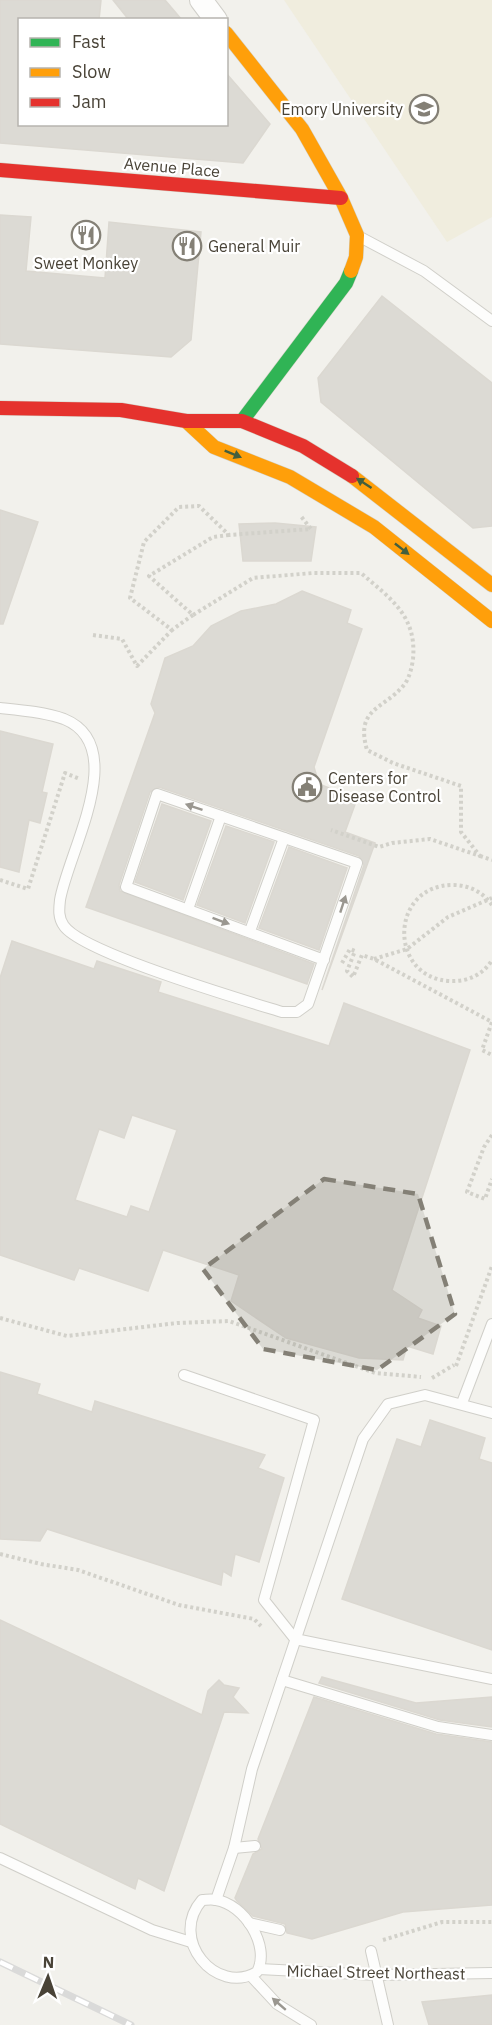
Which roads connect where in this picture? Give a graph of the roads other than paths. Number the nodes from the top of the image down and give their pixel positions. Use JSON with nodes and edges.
{"nodes":[{"id":1,"x":201,"y":0,"type":"edge"},
{"id":2,"x":214,"y":18,"type":"edge"},
{"id":3,"x":228,"y":36,"type":"edge"},
{"id":4,"x":0,"y":170,"type":"edge"},
{"id":5,"x":341,"y":198,"type":"junction"},
{"id":6,"x":357,"y":235,"type":"junction"},
{"id":7,"x":492,"y":321,"type":"edge"},
{"id":8,"x":0,"y":408,"type":"edge"},
{"id":9,"x":186,"y":421,"type":"junction"},
{"id":10,"x":243,"y":421,"type":"junction"},
{"id":11,"x":492,"y":585,"type":"edge"},
{"id":12,"x":492,"y":621,"type":"edge"},
{"id":13,"x":0,"y":708,"type":"edge"},
{"id":14,"x":221,"y":816,"type":"junction"},
{"id":15,"x":284,"y":838,"type":"junction"},
{"id":16,"x":189,"y":909,"type":"junction"},
{"id":17,"x":249,"y":931,"type":"junction"},
{"id":18,"x":322,"y":965,"type":"junction"},
{"id":19,"x":492,"y":1324,"type":"edge"},
{"id":20,"x":184,"y":1375,"type":"dead end"},
{"id":21,"x":462,"y":1403,"type":"junction"},
{"id":22,"x":492,"y":1413,"type":"edge"},
{"id":23,"x":296,"y":1639,"type":"junction"},
{"id":24,"x":492,"y":1679,"type":"edge"},
{"id":25,"x":282,"y":1680,"type":"junction"},
{"id":26,"x":492,"y":1735,"type":"edge"},
{"id":27,"x":255,"y":1846,"type":"dead end"},
{"id":28,"x":234,"y":1848,"type":"junction"},
{"id":29,"x":0,"y":1858,"type":"edge"},
{"id":30,"x":216,"y":1900,"type":"junction"},
{"id":31,"x":249,"y":1923,"type":"junction"},
{"id":32,"x":280,"y":1930,"type":"dead end"},
{"id":33,"x":191,"y":1942,"type":"junction"},
{"id":34,"x":371,"y":1951,"type":"dead end"},
{"id":35,"x":255,"y":1972,"type":"junction"},
{"id":36,"x":492,"y":1973,"type":"edge"},
{"id":37,"x":377,"y":1975,"type":"junction"},
{"id":38,"x":311,"y":2025,"type":"edge"},
{"id":39,"x":388,"y":2025,"type":"edge"}],
"edges":[{"from":1,"to":2,"type":"street"},
{"from":3,"to":5,"type":"main road"},
{"from":4,"to":5,"type":"main road","name":"Avenue Place"},
{"from":5,"to":6,"type":"main road"},
{"from":6,"to":7,"type":"lane"},
{"from":6,"to":10,"type":"main road"},
{"from":8,"to":9,"type":"main road"},
{"from":9,"to":10,"type":"main road"},
{"from":9,"to":12,"type":"main road","one_way":true},
{"from":11,"to":10,"type":"main road","one_way":true},
{"from":13,"to":18,"type":"lane"},
{"from":14,"to":15,"type":"lane"},
{"from":14,"to":16,"type":"lane"},
{"from":14,"to":16,"type":"lane","one_way":true},
{"from":15,"to":17,"type":"lane"},
{"from":18,"to":15,"type":"lane","one_way":true},
{"from":16,"to":17,"type":"lane","one_way":true},
{"from":17,"to":18,"type":"lane"},
{"from":19,"to":21,"type":"lane"},
{"from":20,"to":23,"type":"lane"},
{"from":21,"to":22,"type":"lane"},
{"from":21,"to":23,"type":"lane"},
{"from":23,"to":24,"type":"lane"},
{"from":23,"to":25,"type":"lane"},
{"from":25,"to":26,"type":"lane"},
{"from":25,"to":28,"type":"lane"},
{"from":27,"to":28,"type":"lane"},
{"from":28,"to":30,"type":"lane"},
{"from":29,"to":33,"type":"lane"},
{"from":30,"to":31,"type":"lane"},
{"from":30,"to":33,"type":"lane"},
{"from":31,"to":32,"type":"lane"},
{"from":31,"to":35,"type":"lane"},
{"from":33,"to":35,"type":"lane"},
{"from":34,"to":37,"type":"lane"},
{"from":35,"to":37,"type":"lane","name":"Michael Street Northeast"},
{"from":38,"to":35,"type":"lane","one_way":true},
{"from":36,"to":37,"type":"lane","name":"Michael Street Northeast"},
{"from":37,"to":39,"type":"lane"}]}
